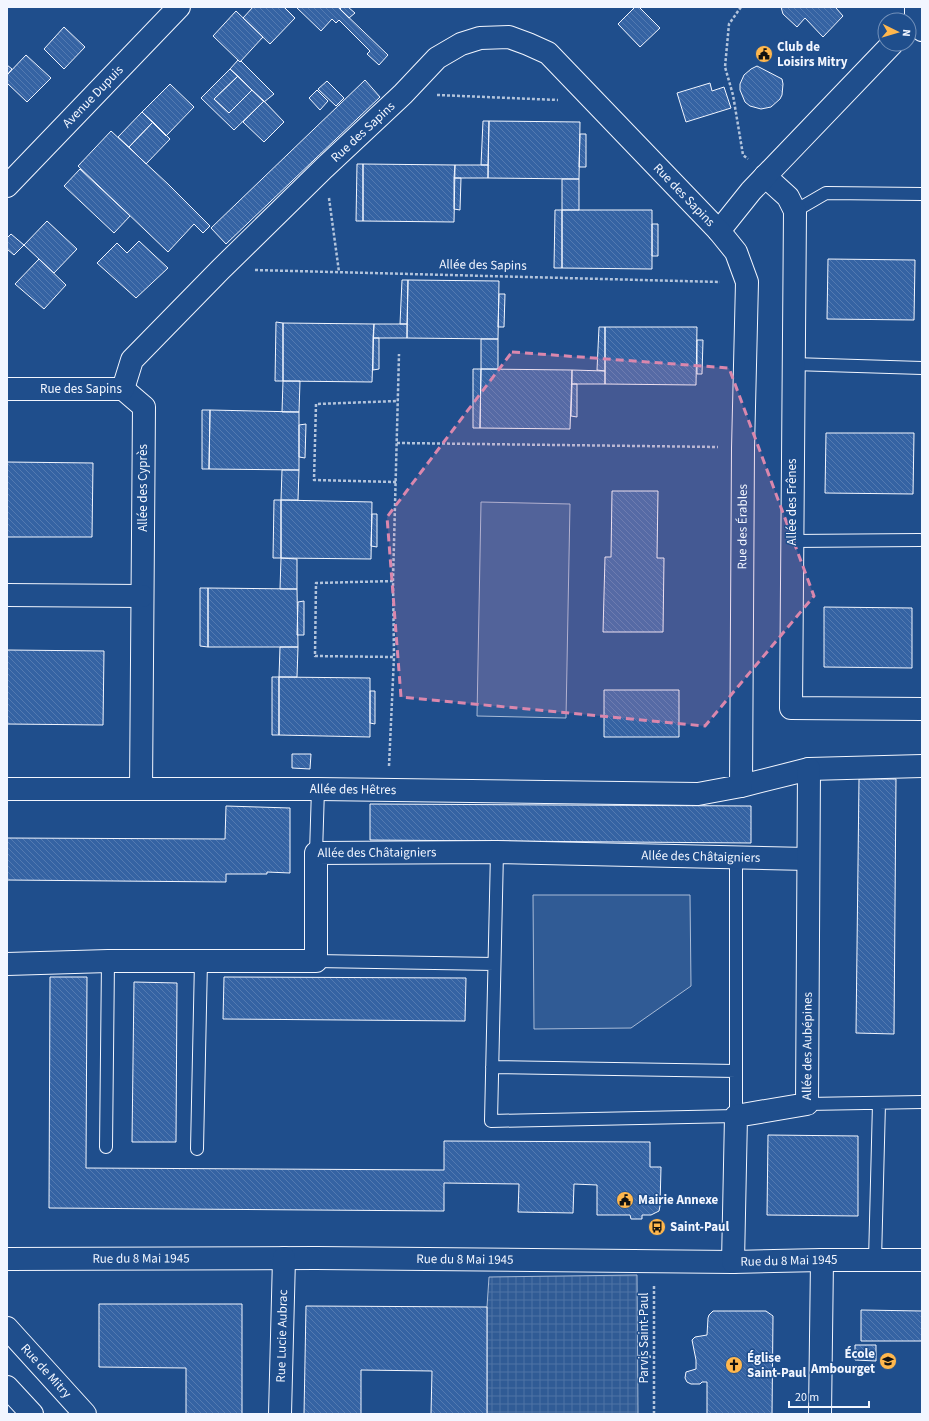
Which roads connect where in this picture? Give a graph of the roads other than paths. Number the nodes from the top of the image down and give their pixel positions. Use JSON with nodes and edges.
{"nodes":[{"id":1,"x":179,"y":7,"type":"edge"},
{"id":2,"x":884,"y":52,"type":"edge"},
{"id":3,"x":765,"y":176,"type":"junction"},
{"id":4,"x":7,"y":186,"type":"edge"},
{"id":5,"x":922,"y":194,"type":"edge"},
{"id":6,"x":795,"y":211,"type":"junction"},
{"id":7,"x":719,"y":231,"type":"junction"},
{"id":8,"x":793,"y":364,"type":"junction"},
{"id":9,"x":922,"y":368,"type":"edge"},
{"id":10,"x":7,"y":389,"type":"edge"},
{"id":11,"x":123,"y":389,"type":"junction"},
{"id":12,"x":920,"y":540,"type":"dead end"},
{"id":13,"x":792,"y":541,"type":"junction"},
{"id":14,"x":7,"y":595,"type":"edge"},
{"id":15,"x":142,"y":596,"type":"junction"},
{"id":16,"x":922,"y":709,"type":"edge"},
{"id":17,"x":922,"y":766,"type":"edge"},
{"id":18,"x":809,"y":769,"type":"junction"},
{"id":19,"x":741,"y":786,"type":"junction"},
{"id":20,"x":7,"y":789,"type":"edge"},
{"id":21,"x":141,"y":789,"type":"junction"},
{"id":22,"x":318,"y":789,"type":"junction"},
{"id":23,"x":497,"y":852,"type":"junction"},
{"id":24,"x":316,"y":853,"type":"junction"},
{"id":25,"x":736,"y":858,"type":"junction"},
{"id":26,"x":808,"y":859,"type":"junction"},
{"id":27,"x":108,"y":961,"type":"junction"},
{"id":28,"x":201,"y":961,"type":"junction"},
{"id":29,"x":316,"y":961,"type":"junction"},
{"id":30,"x":7,"y":964,"type":"edge"},
{"id":31,"x":494,"y":964,"type":"junction"},
{"id":32,"x":492,"y":1067,"type":"junction"},
{"id":33,"x":736,"y":1070,"type":"junction"},
{"id":34,"x":922,"y":1102,"type":"edge"},
{"id":35,"x":879,"y":1103,"type":"junction"},
{"id":36,"x":807,"y":1104,"type":"junction"},
{"id":37,"x":736,"y":1116,"type":"junction"},
{"id":38,"x":106,"y":1147,"type":"dead end"},
{"id":39,"x":196,"y":1149,"type":"dead end"},
{"id":40,"x":7,"y":1258,"type":"edge"},
{"id":41,"x":284,"y":1258,"type":"junction"},
{"id":42,"x":822,"y":1260,"type":"junction"},
{"id":43,"x":875,"y":1260,"type":"junction"},
{"id":44,"x":922,"y":1260,"type":"edge"},
{"id":45,"x":733,"y":1262,"type":"junction"},
{"id":46,"x":7,"y":1328,"type":"edge"},
{"id":47,"x":7,"y":1387,"type":"edge"},
{"id":48,"x":32,"y":1414,"type":"edge"},
{"id":49,"x":85,"y":1414,"type":"edge"},
{"id":50,"x":280,"y":1414,"type":"edge"},
{"id":51,"x":820,"y":1414,"type":"edge"}],
"edges":[{"from":1,"to":4,"type":"street","name":"Avenue Dupuis"},
{"from":2,"to":3,"type":"street"},
{"from":3,"to":6,"type":"street"},
{"from":3,"to":7,"type":"street"},
{"from":5,"to":6,"type":"lane"},
{"from":6,"to":8,"type":"street","name":"Allée des Frênes"},
{"from":7,"to":11,"type":"street","name":"Rue des Sapins"},
{"from":7,"to":19,"type":"street","name":"Rue des Érables"},
{"from":8,"to":9,"type":"lane"},
{"from":8,"to":13,"type":"street","name":"Allée des Frênes"},
{"from":10,"to":11,"type":"street","name":"Rue des Sapins"},
{"from":11,"to":15,"type":"street","name":"Allée des Cyprès"},
{"from":12,"to":13,"type":"lane"},
{"from":13,"to":16,"type":"street","name":"Allée des Frênes"},
{"from":14,"to":15,"type":"street"},
{"from":15,"to":21,"type":"street","name":"Allée des Cyprès"},
{"from":17,"to":18,"type":"street"},
{"from":18,"to":19,"type":"street"},
{"from":18,"to":26,"type":"street","name":"Allée des Aubépines"},
{"from":19,"to":22,"type":"street","name":"Allée des Hêtres"},
{"from":20,"to":21,"type":"street","name":"Allée des Hêtres"},
{"from":21,"to":22,"type":"street","name":"Allée des Hêtres"},
{"from":22,"to":24,"type":"lane"},
{"from":23,"to":24,"type":"street","name":"Allée des Châtaigniers"},
{"from":23,"to":25,"type":"street","name":"Allée des Châtaigniers"},
{"from":23,"to":31,"type":"lane"},
{"from":24,"to":29,"type":"street","name":"Allée des Châtaigniers"},
{"from":25,"to":26,"type":"street","name":"Allée des Châtaigniers"},
{"from":25,"to":33,"type":"lane"},
{"from":26,"to":36,"type":"street","name":"Allée des Aubépines"},
{"from":27,"to":28,"type":"street"},
{"from":27,"to":30,"type":"street"},
{"from":27,"to":38,"type":"lane"},
{"from":28,"to":29,"type":"street"},
{"from":28,"to":39,"type":"lane"},
{"from":29,"to":31,"type":"lane"},
{"from":31,"to":32,"type":"lane"},
{"from":32,"to":33,"type":"lane"},
{"from":32,"to":37,"type":"lane"},
{"from":33,"to":37,"type":"lane"},
{"from":34,"to":35,"type":"lane"},
{"from":35,"to":36,"type":"lane"},
{"from":35,"to":43,"type":"lane"},
{"from":36,"to":37,"type":"street","name":"Allée des Aubépines"},
{"from":37,"to":45,"type":"street"},
{"from":40,"to":41,"type":"street","name":"Rue du 8 Mai 1945"},
{"from":41,"to":45,"type":"street","name":"Rue du 8 Mai 1945"},
{"from":41,"to":50,"type":"street","name":"Rue Lucie Aubrac"},
{"from":42,"to":43,"type":"street","name":"Rue du 8 Mai 1945"},
{"from":42,"to":45,"type":"street","name":"Rue du 8 Mai 1945"},
{"from":42,"to":51,"type":"street"},
{"from":43,"to":44,"type":"street","name":"Rue du 8 Mai 1945"},
{"from":46,"to":49,"type":"street","name":"Rue de Mitry"},
{"from":47,"to":48,"type":"street"}]}
